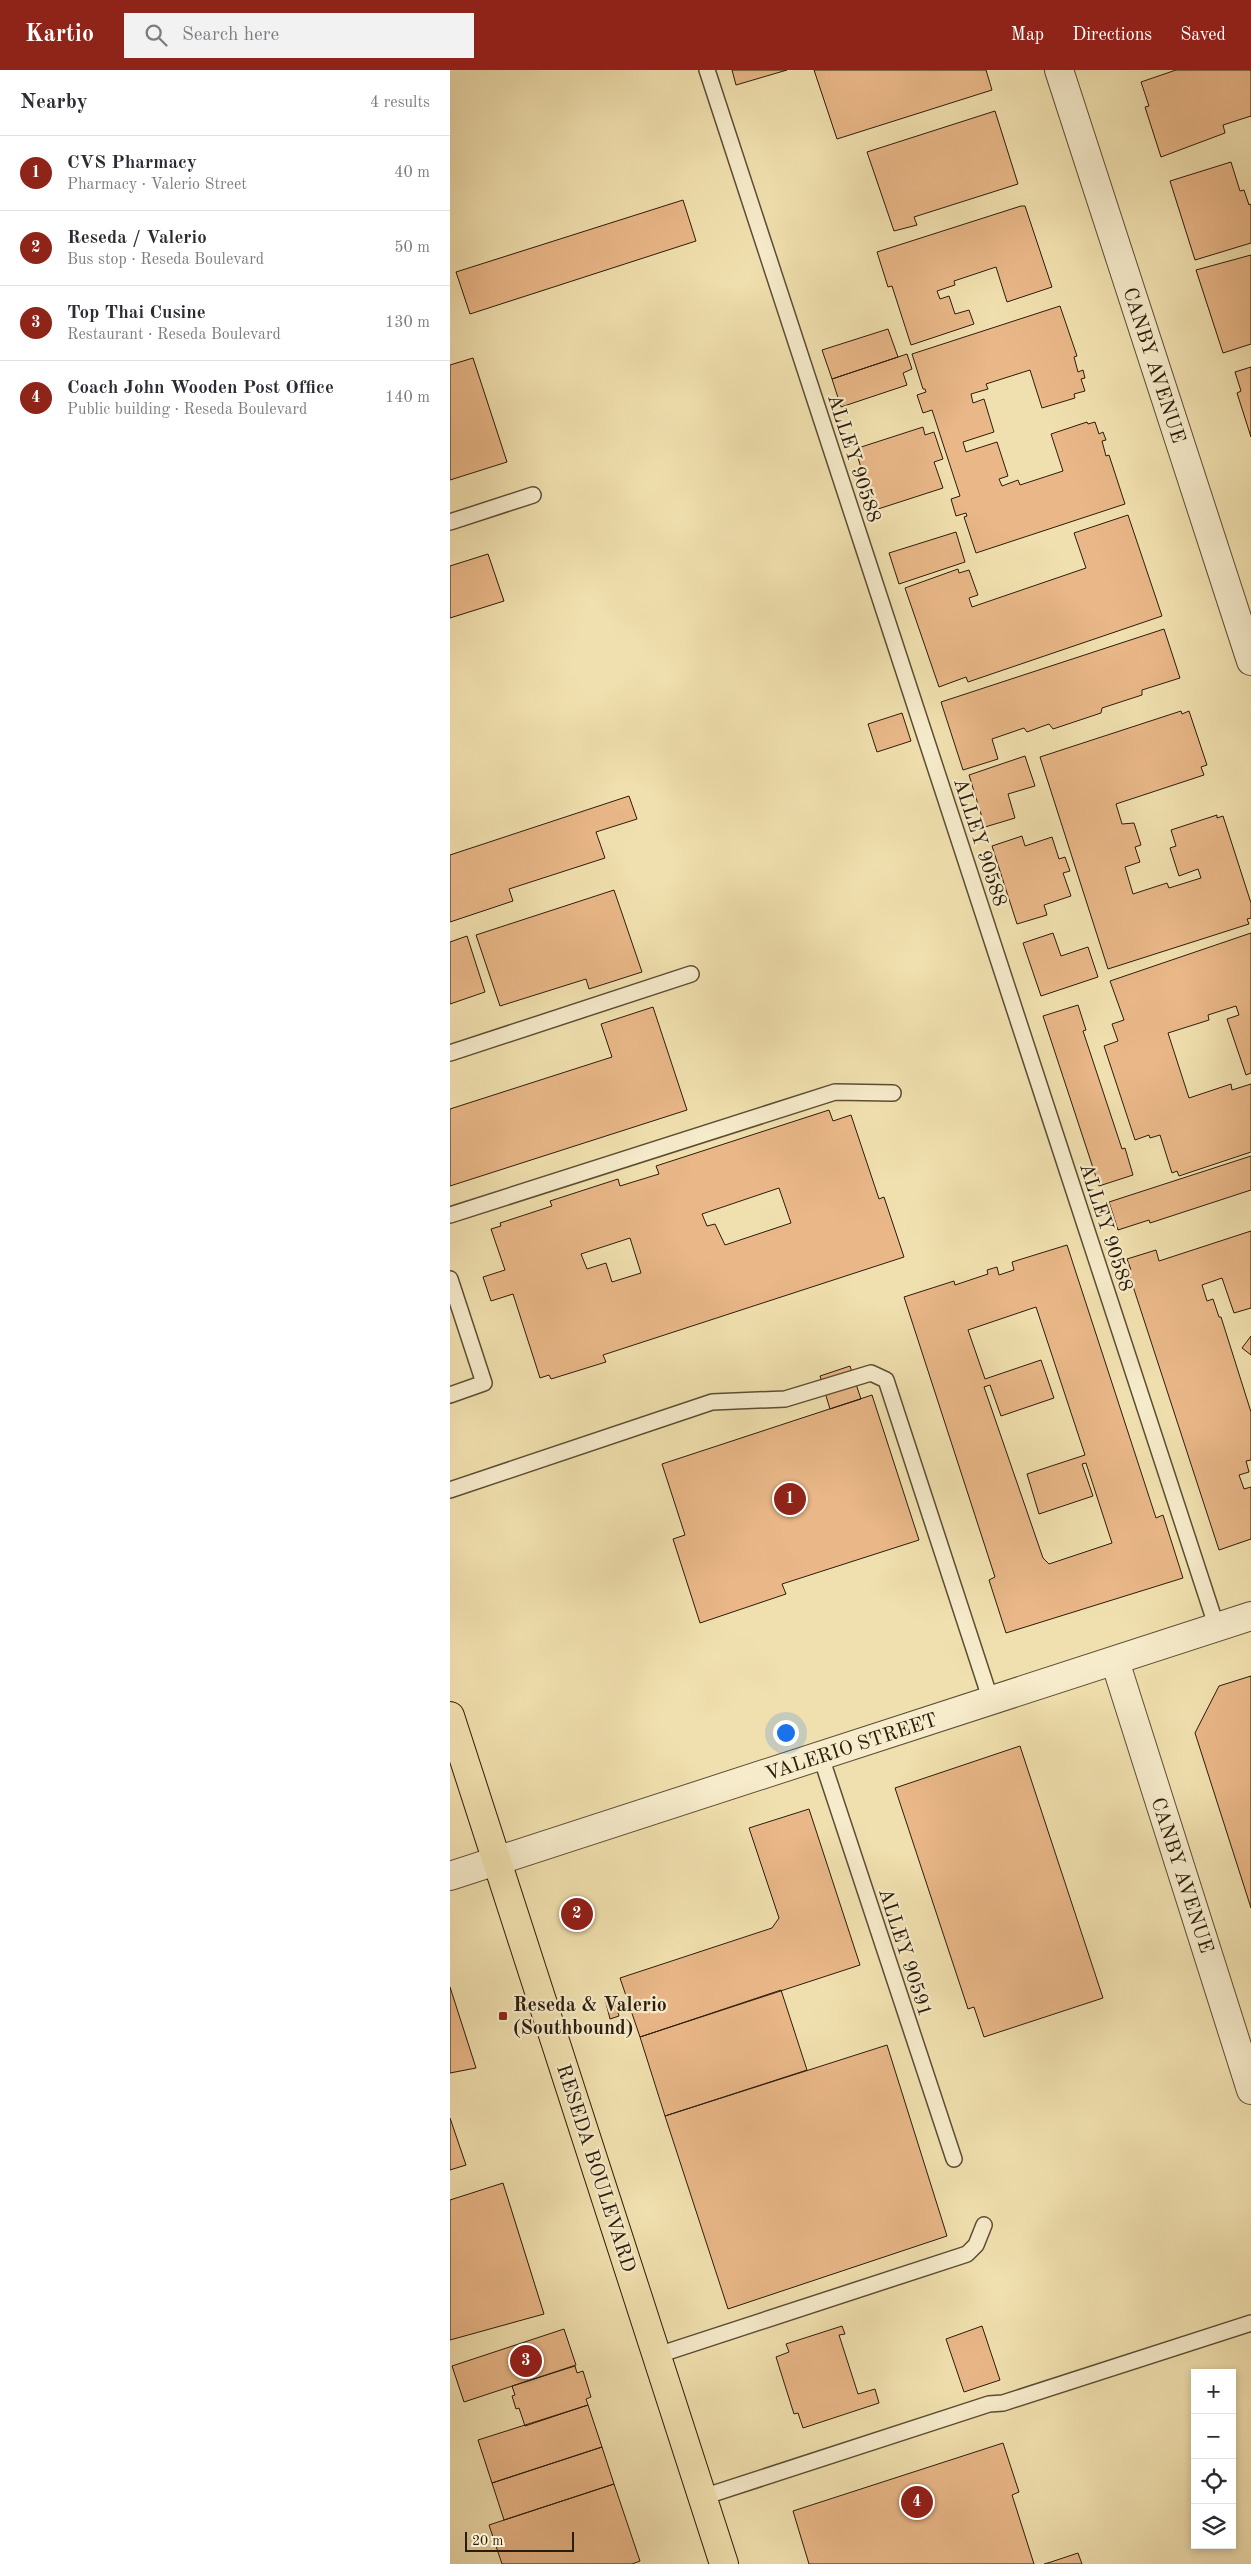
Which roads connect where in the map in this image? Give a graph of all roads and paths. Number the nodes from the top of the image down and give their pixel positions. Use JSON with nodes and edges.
{"nodes":[{"id":1,"x":707,"y":70,"type":"edge"},
{"id":2,"x":1059,"y":70,"type":"edge"},
{"id":3,"x":534,"y":495,"type":"dead end"},
{"id":4,"x":450,"y":522,"type":"edge"},
{"id":5,"x":1251,"y":660,"type":"edge"},
{"id":6,"x":691,"y":974,"type":"dead end"},
{"id":7,"x":450,"y":1053,"type":"edge"},
{"id":8,"x":893,"y":1093,"type":"dead end"},
{"id":9,"x":450,"y":1215,"type":"edge"},
{"id":10,"x":450,"y":1279,"type":"edge"},
{"id":11,"x":450,"y":1395,"type":"edge"},
{"id":12,"x":450,"y":1490,"type":"edge"},
{"id":13,"x":1251,"y":1616,"type":"edge"},
{"id":14,"x":1216,"y":1628,"type":"junction"},
{"id":15,"x":1115,"y":1661,"type":"junction"},
{"id":16,"x":991,"y":1701,"type":"junction"},
{"id":17,"x":450,"y":1716,"type":"edge"},
{"id":18,"x":821,"y":1757,"type":"junction"},
{"id":19,"x":496,"y":1860,"type":"junction"},
{"id":20,"x":450,"y":1876,"type":"edge"},
{"id":21,"x":1251,"y":2090,"type":"edge"},
{"id":22,"x":954,"y":2159,"type":"dead end"},
{"id":23,"x":984,"y":2224,"type":"dead end"},
{"id":24,"x":1251,"y":2324,"type":"edge"},
{"id":25,"x":658,"y":2355,"type":"junction"},
{"id":26,"x":703,"y":2497,"type":"junction"},
{"id":27,"x":724,"y":2564,"type":"edge"}],
"edges":[{"from":1,"to":14,"type":"lane","name":"ALLEY 90588"},
{"from":2,"to":5,"type":"street","name":"CANBY AVENUE"},
{"from":3,"to":4,"type":"lane"},
{"from":6,"to":7,"type":"lane"},
{"from":8,"to":9,"type":"lane"},
{"from":10,"to":11,"type":"lane"},
{"from":12,"to":16,"type":"lane"},
{"from":13,"to":14,"type":"street","name":"VALERIO STREET"},
{"from":14,"to":15,"type":"street","name":"VALERIO STREET"},
{"from":15,"to":16,"type":"street","name":"VALERIO STREET"},
{"from":15,"to":21,"type":"street","name":"CANBY AVENUE"},
{"from":16,"to":18,"type":"street","name":"VALERIO STREET"},
{"from":17,"to":19,"type":"main road","name":"RESEDA BOULEVARD"},
{"from":18,"to":19,"type":"street","name":"VALERIO STREET"},
{"from":18,"to":22,"type":"lane","name":"ALLEY 90591"},
{"from":19,"to":20,"type":"street","name":"VALERIO STREET"},
{"from":19,"to":25,"type":"main road","name":"RESEDA BOULEVARD"},
{"from":23,"to":25,"type":"lane"},
{"from":24,"to":26,"type":"lane"},
{"from":25,"to":26,"type":"main road","name":"RESEDA BOULEVARD"},
{"from":26,"to":27,"type":"main road","name":"RESEDA BOULEVARD"}]}
